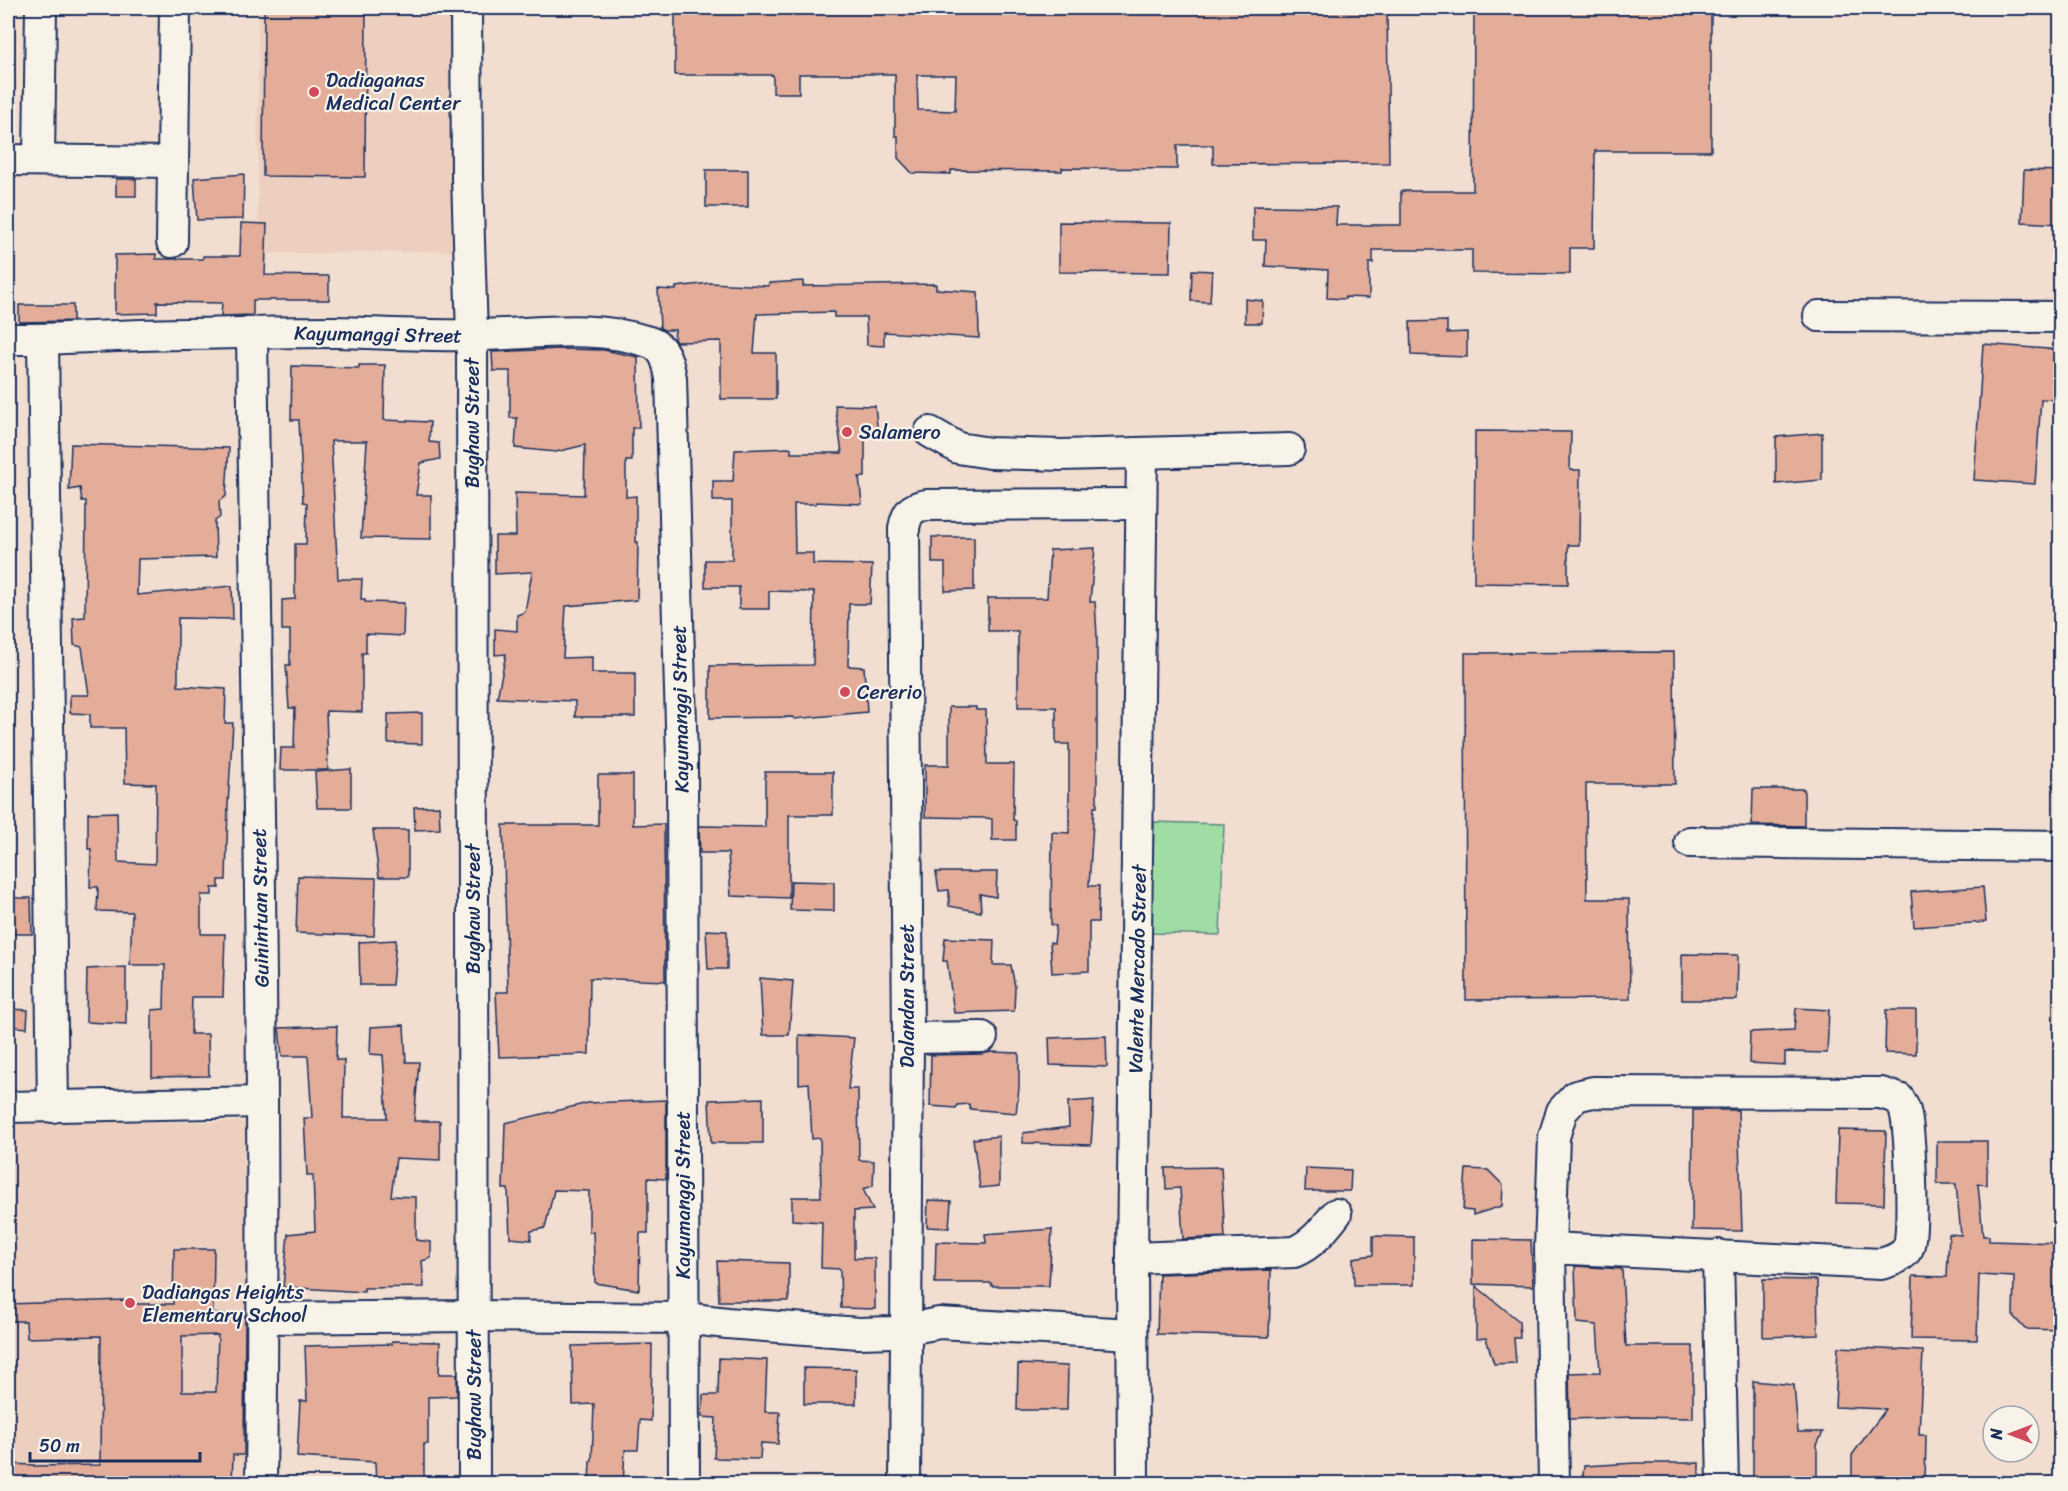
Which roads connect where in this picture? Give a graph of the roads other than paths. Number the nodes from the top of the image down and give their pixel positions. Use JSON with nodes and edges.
{"nodes":[{"id":1,"x":41,"y":8,"type":"edge"},
{"id":2,"x":175,"y":8,"type":"edge"},
{"id":3,"x":466,"y":8,"type":"edge"},
{"id":4,"x":8,"y":160,"type":"edge"},
{"id":5,"x":39,"y":160,"type":"junction"},
{"id":6,"x":173,"y":162,"type":"junction"},
{"id":7,"x":172,"y":242,"type":"dead end"},
{"id":8,"x":1819,"y":316,"type":"dead end"},
{"id":9,"x":2061,"y":317,"type":"edge"},
{"id":10,"x":252,"y":333,"type":"junction"},
{"id":11,"x":472,"y":335,"type":"junction"},
{"id":12,"x":8,"y":339,"type":"edge"},
{"id":13,"x":43,"y":339,"type":"junction"},
{"id":14,"x":930,"y":432,"type":"dead end"},
{"id":15,"x":1289,"y":449,"type":"dead end"},
{"id":16,"x":1142,"y":454,"type":"junction"},
{"id":17,"x":1141,"y":504,"type":"junction"},
{"id":18,"x":1690,"y":842,"type":"dead end"},
{"id":19,"x":2061,"y":846,"type":"edge"},
{"id":20,"x":982,"y":1037,"type":"dead end"},
{"id":21,"x":908,"y":1038,"type":"junction"},
{"id":22,"x":262,"y":1102,"type":"junction"},
{"id":23,"x":8,"y":1107,"type":"edge"},
{"id":24,"x":53,"y":1107,"type":"junction"},
{"id":25,"x":1336,"y":1214,"type":"dead end"},
{"id":26,"x":1550,"y":1248,"type":"junction"},
{"id":27,"x":1718,"y":1255,"type":"junction"},
{"id":28,"x":1132,"y":1258,"type":"junction"},
{"id":29,"x":474,"y":1316,"type":"junction"},
{"id":30,"x":264,"y":1318,"type":"junction"},
{"id":31,"x":684,"y":1318,"type":"junction"},
{"id":32,"x":906,"y":1330,"type":"junction"},
{"id":33,"x":1132,"y":1334,"type":"junction"},
{"id":34,"x":261,"y":1484,"type":"edge"},
{"id":35,"x":474,"y":1484,"type":"edge"},
{"id":36,"x":684,"y":1484,"type":"edge"},
{"id":37,"x":905,"y":1484,"type":"edge"},
{"id":38,"x":1133,"y":1484,"type":"edge"},
{"id":39,"x":1554,"y":1484,"type":"edge"},
{"id":40,"x":1723,"y":1484,"type":"edge"}],
"edges":[{"from":1,"to":5,"type":"street"},
{"from":2,"to":6,"type":"street"},
{"from":3,"to":11,"type":"street","name":"Bughaw Street"},
{"from":4,"to":5,"type":"street"},
{"from":5,"to":6,"type":"street"},
{"from":6,"to":7,"type":"street"},
{"from":8,"to":9,"type":"street"},
{"from":10,"to":11,"type":"street","name":"Kayumanggi Street"},
{"from":10,"to":13,"type":"street","name":"Kayumanggi Street"},
{"from":10,"to":22,"type":"street","name":"Guinintuan Street"},
{"from":11,"to":29,"type":"street","name":"Bughaw Street"},
{"from":11,"to":31,"type":"street","name":"Kayumanggi Street"},
{"from":12,"to":13,"type":"street","name":"Kayumanggi Street"},
{"from":13,"to":24,"type":"street"},
{"from":14,"to":16,"type":"street"},
{"from":15,"to":16,"type":"street"},
{"from":16,"to":17,"type":"street","name":"Valente Mercado Street"},
{"from":17,"to":21,"type":"street","name":"Dalandan Street"},
{"from":17,"to":28,"type":"street","name":"Valente Mercado Street"},
{"from":18,"to":19,"type":"street"},
{"from":20,"to":21,"type":"street"},
{"from":21,"to":32,"type":"street","name":"Dalandan Street"},
{"from":22,"to":24,"type":"street"},
{"from":22,"to":30,"type":"street","name":"Guinintuan Street"},
{"from":23,"to":24,"type":"street"},
{"from":25,"to":28,"type":"street"},
{"from":26,"to":27,"type":"street"},
{"from":26,"to":27,"type":"street"},
{"from":26,"to":39,"type":"street"},
{"from":27,"to":40,"type":"street"},
{"from":28,"to":33,"type":"street","name":"Valente Mercado Street"},
{"from":29,"to":30,"type":"street"},
{"from":29,"to":31,"type":"street"},
{"from":29,"to":35,"type":"street","name":"Bughaw Street"},
{"from":30,"to":34,"type":"street","name":"Guinintuan Street"},
{"from":31,"to":32,"type":"street"},
{"from":31,"to":36,"type":"street","name":"Kayumanggi Street"},
{"from":32,"to":33,"type":"street"},
{"from":32,"to":37,"type":"street","name":"Dalandan Street"},
{"from":33,"to":38,"type":"street","name":"Valente Mercado Street"}]}
